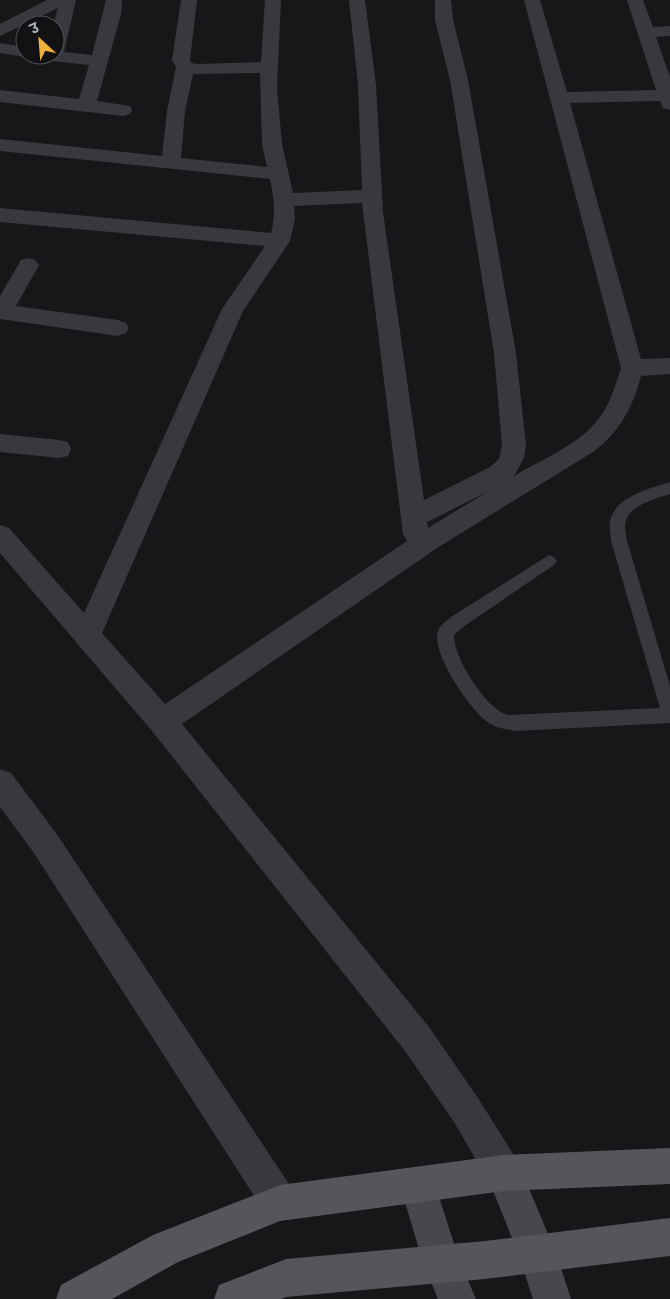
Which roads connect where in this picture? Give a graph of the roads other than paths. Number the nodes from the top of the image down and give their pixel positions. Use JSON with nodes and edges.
{"nodes":[{"id":1,"x":60,"y":0,"type":"edge"},
{"id":2,"x":68,"y":0,"type":"edge"},
{"id":3,"x":114,"y":0,"type":"edge"},
{"id":4,"x":189,"y":0,"type":"edge"},
{"id":5,"x":274,"y":0,"type":"edge"},
{"id":6,"x":280,"y":0,"type":"edge"},
{"id":7,"x":357,"y":0,"type":"edge"},
{"id":8,"x":443,"y":0,"type":"edge"},
{"id":9,"x":532,"y":0,"type":"edge"},
{"id":10,"x":635,"y":0,"type":"edge"},
{"id":11,"x":63,"y":15,"type":"edge"},
{"id":12,"x":0,"y":31,"type":"edge"},
{"id":13,"x":670,"y":31,"type":"edge"},
{"id":14,"x":647,"y":32,"type":"junction"},
{"id":15,"x":0,"y":48,"type":"edge"},
{"id":16,"x":15,"y":50,"type":"edge"},
{"id":17,"x":65,"y":57,"type":"edge"},
{"id":18,"x":99,"y":61,"type":"junction"},
{"id":19,"x":185,"y":67,"type":"junction"},
{"id":20,"x":268,"y":67,"type":"junction"},
{"id":21,"x":0,"y":96,"type":"edge"},
{"id":22,"x":559,"y":98,"type":"junction"},
{"id":23,"x":669,"y":98,"type":"edge"},
{"id":24,"x":86,"y":106,"type":"junction"},
{"id":25,"x":123,"y":110,"type":"dead end"},
{"id":26,"x":0,"y":145,"type":"edge"},
{"id":27,"x":171,"y":163,"type":"junction"},
{"id":28,"x":278,"y":174,"type":"junction"},
{"id":29,"x":372,"y":196,"type":"junction"},
{"id":30,"x":284,"y":200,"type":"junction"},
{"id":31,"x":0,"y":215,"type":"edge"},
{"id":32,"x":280,"y":241,"type":"junction"},
{"id":33,"x":28,"y":265,"type":"dead end"},
{"id":34,"x":1,"y":311,"type":"edge"},
{"id":35,"x":118,"y":328,"type":"dead end"},
{"id":36,"x":670,"y":366,"type":"edge"},
{"id":37,"x":632,"y":368,"type":"junction"},
{"id":38,"x":0,"y":443,"type":"edge"},
{"id":39,"x":59,"y":449,"type":"dead end"},
{"id":40,"x":670,"y":488,"type":"edge"},
{"id":41,"x":414,"y":517,"type":"junction"},
{"id":42,"x":0,"y":535,"type":"edge"},
{"id":43,"x":418,"y":547,"type":"junction"},
{"id":44,"x":549,"y":561,"type":"dead end"},
{"id":45,"x":87,"y":636,"type":"junction"},
{"id":46,"x":670,"y":715,"type":"edge"},
{"id":47,"x":162,"y":722,"type":"junction"},
{"id":48,"x":0,"y":783,"type":"edge"},
{"id":49,"x":670,"y":1166,"type":"edge"},
{"id":50,"x":504,"y":1173,"type":"junction"},
{"id":51,"x":418,"y":1185,"type":"junction"},
{"id":52,"x":280,"y":1203,"type":"junction"},
{"id":53,"x":670,"y":1237,"type":"edge"},
{"id":54,"x":536,"y":1253,"type":"junction"},
{"id":55,"x":442,"y":1263,"type":"junction"},
{"id":56,"x":75,"y":1299,"type":"edge"},
{"id":57,"x":233,"y":1299,"type":"edge"},
{"id":58,"x":457,"y":1299,"type":"edge"},
{"id":59,"x":552,"y":1299,"type":"edge"}],
"edges":[{"from":1,"to":12,"type":"street"},
{"from":2,"to":11,"type":"street"},
{"from":3,"to":18,"type":"street"},
{"from":4,"to":19,"type":"street"},
{"from":5,"to":6,"type":"street"},
{"from":5,"to":20,"type":"street"},
{"from":7,"to":29,"type":"street"},
{"from":8,"to":41,"type":"street"},
{"from":9,"to":22,"type":"street"},
{"from":10,"to":14,"type":"street"},
{"from":13,"to":14,"type":"street"},
{"from":14,"to":23,"type":"street"},
{"from":15,"to":16,"type":"street"},
{"from":17,"to":18,"type":"street"},
{"from":18,"to":24,"type":"street"},
{"from":19,"to":20,"type":"street"},
{"from":19,"to":27,"type":"street"},
{"from":20,"to":28,"type":"street"},
{"from":21,"to":24,"type":"street"},
{"from":22,"to":23,"type":"street"},
{"from":22,"to":37,"type":"street"},
{"from":24,"to":25,"type":"street"},
{"from":26,"to":27,"type":"street"},
{"from":27,"to":28,"type":"street"},
{"from":28,"to":30,"type":"street"},
{"from":29,"to":30,"type":"street"},
{"from":29,"to":41,"type":"street"},
{"from":30,"to":32,"type":"street"},
{"from":31,"to":32,"type":"street"},
{"from":32,"to":45,"type":"street"},
{"from":33,"to":34,"type":"street"},
{"from":34,"to":35,"type":"street"},
{"from":36,"to":37,"type":"street"},
{"from":37,"to":43,"type":"street"},
{"from":38,"to":39,"type":"street"},
{"from":40,"to":46,"type":"lane"},
{"from":41,"to":43,"type":"street"},
{"from":42,"to":45,"type":"street"},
{"from":43,"to":47,"type":"street"},
{"from":44,"to":46,"type":"lane"},
{"from":45,"to":47,"type":"street"},
{"from":47,"to":50,"type":"street"},
{"from":48,"to":52,"type":"street"},
{"from":49,"to":50,"type":"main road"},
{"from":50,"to":51,"type":"main road"},
{"from":50,"to":54,"type":"street"},
{"from":51,"to":52,"type":"main road"},
{"from":51,"to":55,"type":"street"},
{"from":52,"to":56,"type":"main road"},
{"from":53,"to":54,"type":"main road"},
{"from":54,"to":55,"type":"main road"},
{"from":54,"to":59,"type":"street"},
{"from":55,"to":57,"type":"main road"},
{"from":55,"to":58,"type":"street"}]}
